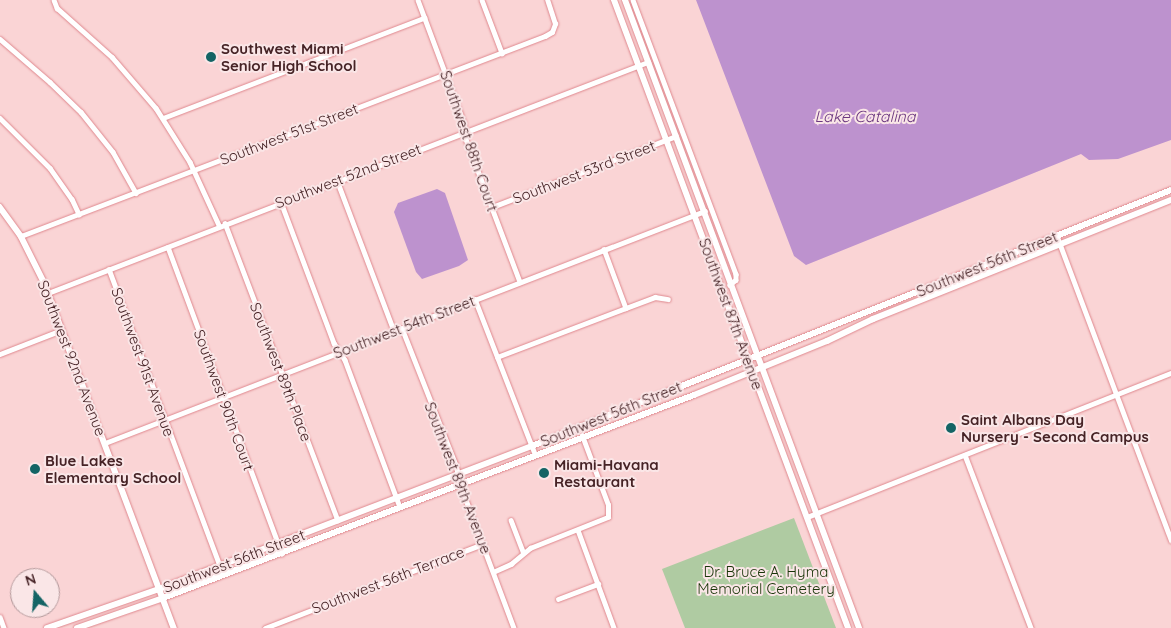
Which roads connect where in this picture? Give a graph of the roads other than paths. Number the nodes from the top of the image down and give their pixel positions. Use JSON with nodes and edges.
{"nodes":[{"id":1,"x":54,"y":0,"type":"edge"},
{"id":2,"x":418,"y":0,"type":"edge"},
{"id":3,"x":482,"y":0,"type":"edge"},
{"id":4,"x":547,"y":0,"type":"edge"},
{"id":5,"x":614,"y":0,"type":"edge"},
{"id":6,"x":625,"y":0,"type":"edge"},
{"id":7,"x":633,"y":0,"type":"edge"},
{"id":8,"x":424,"y":18,"type":"junction"},
{"id":9,"x":0,"y":39,"type":"edge"},
{"id":10,"x":502,"y":53,"type":"junction"},
{"id":11,"x":648,"y":62,"type":"junction"},
{"id":12,"x":639,"y":65,"type":"junction"},
{"id":13,"x":446,"y":74,"type":"junction"},
{"id":14,"x":0,"y":118,"type":"edge"},
{"id":15,"x":163,"y":118,"type":"junction"},
{"id":16,"x":465,"y":131,"type":"junction"},
{"id":17,"x":676,"y":136,"type":"junction"},
{"id":18,"x":667,"y":140,"type":"junction"},
{"id":19,"x":194,"y":170,"type":"junction"},
{"id":20,"x":337,"y":180,"type":"junction"},
{"id":21,"x":1171,"y":190,"type":"edge"},
{"id":22,"x":136,"y":193,"type":"junction"},
{"id":23,"x":1171,"y":200,"type":"edge"},
{"id":24,"x":281,"y":202,"type":"junction"},
{"id":25,"x":0,"y":207,"type":"edge"},
{"id":26,"x":492,"y":207,"type":"junction"},
{"id":27,"x":705,"y":211,"type":"junction"},
{"id":28,"x":79,"y":214,"type":"junction"},
{"id":29,"x":695,"y":214,"type":"junction"},
{"id":30,"x":225,"y":223,"type":"junction"},
{"id":31,"x":219,"y":225,"type":"junction"},
{"id":32,"x":21,"y":236,"type":"junction"},
{"id":33,"x":1057,"y":236,"type":"junction"},
{"id":34,"x":1060,"y":245,"type":"junction"},
{"id":35,"x":168,"y":247,"type":"junction"},
{"id":36,"x":604,"y":249,"type":"junction"},
{"id":37,"x":109,"y":269,"type":"junction"},
{"id":38,"x":717,"y":277,"type":"junction"},
{"id":39,"x":520,"y":282,"type":"junction"},
{"id":40,"x":730,"y":285,"type":"junction"},
{"id":41,"x":932,"y":286,"type":"junction"},
{"id":42,"x":48,"y":293,"type":"junction"},
{"id":43,"x":935,"y":295,"type":"junction"},
{"id":44,"x":668,"y":298,"type":"dead end"},
{"id":45,"x":475,"y":299,"type":"junction"},
{"id":46,"x":626,"y":308,"type":"junction"},
{"id":47,"x":402,"y":328,"type":"junction"},
{"id":48,"x":62,"y":330,"type":"junction"},
{"id":49,"x":394,"y":331,"type":"junction"},
{"id":50,"x":340,"y":352,"type":"junction"},
{"id":51,"x":0,"y":354,"type":"edge"},
{"id":52,"x":497,"y":357,"type":"junction"},
{"id":53,"x":757,"y":357,"type":"junction"},
{"id":54,"x":748,"y":361,"type":"junction"},
{"id":55,"x":761,"y":368,"type":"junction"},
{"id":56,"x":752,"y":372,"type":"junction"},
{"id":57,"x":1171,"y":373,"type":"edge"},
{"id":58,"x":282,"y":374,"type":"junction"},
{"id":59,"x":1116,"y":394,"type":"junction"},
{"id":60,"x":223,"y":397,"type":"junction"},
{"id":61,"x":165,"y":419,"type":"junction"},
{"id":62,"x":582,"y":436,"type":"junction"},
{"id":63,"x":105,"y":443,"type":"junction"},
{"id":64,"x":532,"y":446,"type":"junction"},
{"id":65,"x":536,"y":454,"type":"junction"},
{"id":66,"x":965,"y":455,"type":"junction"},
{"id":67,"x":459,"y":474,"type":"junction"},
{"id":68,"x":460,"y":484,"type":"junction"},
{"id":69,"x":397,"y":498,"type":"junction"},
{"id":70,"x":400,"y":507,"type":"junction"},
{"id":71,"x":816,"y":514,"type":"junction"},
{"id":72,"x":806,"y":518,"type":"junction"},
{"id":73,"x":338,"y":520,"type":"junction"},
{"id":74,"x":511,"y":520,"type":"dead end"},
{"id":75,"x":578,"y":530,"type":"junction"},
{"id":76,"x":1171,"y":540,"type":"edge"},
{"id":77,"x":278,"y":544,"type":"junction"},
{"id":78,"x":483,"y":544,"type":"junction"},
{"id":79,"x":523,"y":552,"type":"junction"},
{"id":80,"x":282,"y":553,"type":"junction"},
{"id":81,"x":220,"y":566,"type":"junction"},
{"id":82,"x":493,"y":572,"type":"junction"},
{"id":83,"x":598,"y":584,"type":"junction"},
{"id":84,"x":159,"y":589,"type":"junction"},
{"id":85,"x":845,"y":591,"type":"junction"},
{"id":86,"x":836,"y":594,"type":"junction"},
{"id":87,"x":163,"y":598,"type":"junction"},
{"id":88,"x":558,"y":599,"type":"dead end"},
{"id":89,"x":0,"y":617,"type":"edge"},
{"id":90,"x":4,"y":628,"type":"edge"},
{"id":91,"x":47,"y":628,"type":"edge"},
{"id":92,"x":77,"y":628,"type":"edge"},
{"id":93,"x":174,"y":628,"type":"edge"},
{"id":94,"x":264,"y":628,"type":"edge"},
{"id":95,"x":514,"y":628,"type":"edge"},
{"id":96,"x":614,"y":628,"type":"edge"},
{"id":97,"x":848,"y":628,"type":"edge"},
{"id":98,"x":859,"y":628,"type":"edge"},
{"id":99,"x":1031,"y":628,"type":"edge"}],
"edges":[{"from":1,"to":15,"type":"street"},
{"from":2,"to":8,"type":"street","name":"Southwest 88th Court"},
{"from":3,"to":10,"type":"street"},
{"from":4,"to":10,"type":"street","name":"Southwest 51st Street"},
{"from":5,"to":12,"type":"main road","name":"Southwest 87th Avenue"},
{"from":6,"to":11,"type":"main road","name":"Southwest 87th Avenue"},
{"from":7,"to":40,"type":"street","name":"Southwest 87th Avenue"},
{"from":8,"to":13,"type":"street","name":"Southwest 88th Court"},
{"from":8,"to":15,"type":"street"},
{"from":9,"to":22,"type":"street"},
{"from":10,"to":13,"type":"street","name":"Southwest 51st Street"},
{"from":11,"to":12,"type":"street","name":"Southwest 52nd Street"},
{"from":11,"to":17,"type":"main road","name":"Southwest 87th Avenue"},
{"from":12,"to":16,"type":"street","name":"Southwest 52nd Street"},
{"from":12,"to":18,"type":"main road","name":"Southwest 87th Avenue"},
{"from":13,"to":16,"type":"street","name":"Southwest 88th Court"},
{"from":13,"to":19,"type":"street","name":"Southwest 51st Street"},
{"from":14,"to":28,"type":"street"},
{"from":15,"to":19,"type":"street"},
{"from":16,"to":20,"type":"street","name":"Southwest 52nd Street"},
{"from":16,"to":26,"type":"street","name":"Southwest 88th Court"},
{"from":17,"to":18,"type":"street","name":"Southwest 53rd Street"},
{"from":17,"to":27,"type":"main road","name":"Southwest 87th Avenue"},
{"from":18,"to":26,"type":"street","name":"Southwest 53rd Street"},
{"from":18,"to":29,"type":"main road","name":"Southwest 87th Avenue"},
{"from":19,"to":22,"type":"street","name":"Southwest 51st Street"},
{"from":19,"to":31,"type":"street"},
{"from":20,"to":24,"type":"street","name":"Southwest 52nd Street"},
{"from":20,"to":49,"type":"street"},
{"from":21,"to":33,"type":"main road","name":"Southwest 56th Street"},
{"from":22,"to":28,"type":"street","name":"Southwest 51st Street"},
{"from":23,"to":34,"type":"main road","name":"Southwest 56th Street"},
{"from":24,"to":30,"type":"street","name":"Southwest 52nd Street"},
{"from":24,"to":50,"type":"street"},
{"from":25,"to":32,"type":"street","name":"Southwest 92nd Avenue"},
{"from":26,"to":39,"type":"street","name":"Southwest 88th Court"},
{"from":27,"to":29,"type":"street","name":"Southwest 54th Street"},
{"from":27,"to":40,"type":"main road","name":"Southwest 87th Avenue"},
{"from":28,"to":32,"type":"street","name":"Southwest 51st Street"},
{"from":29,"to":36,"type":"street","name":"Southwest 54th Street"},
{"from":29,"to":38,"type":"main road","name":"Southwest 87th Avenue"},
{"from":30,"to":31,"type":"street","name":"Southwest 52nd Street"},
{"from":30,"to":58,"type":"street","name":"Southwest 89th Place"},
{"from":31,"to":35,"type":"street","name":"Southwest 52nd Street"},
{"from":32,"to":42,"type":"street","name":"Southwest 92nd Avenue"},
{"from":33,"to":34,"type":"street"},
{"from":33,"to":41,"type":"main road","name":"Southwest 56th Street"},
{"from":34,"to":43,"type":"main road","name":"Southwest 56th Street"},
{"from":34,"to":59,"type":"street"},
{"from":35,"to":37,"type":"street","name":"Southwest 52nd Street"},
{"from":35,"to":60,"type":"street","name":"Southwest 90th Court"},
{"from":36,"to":39,"type":"street","name":"Southwest 54th Street"},
{"from":36,"to":46,"type":"street"},
{"from":37,"to":42,"type":"street","name":"Southwest 52nd Street"},
{"from":37,"to":61,"type":"street","name":"Southwest 91st Avenue"},
{"from":38,"to":40,"type":"main road"},
{"from":38,"to":54,"type":"main road","name":"Southwest 87th Avenue"},
{"from":39,"to":45,"type":"street","name":"Southwest 54th Street"},
{"from":40,"to":53,"type":"main road","name":"Southwest 87th Avenue"},
{"from":41,"to":43,"type":"main road"},
{"from":41,"to":53,"type":"main road","name":"Southwest 56th Street"},
{"from":42,"to":48,"type":"street","name":"Southwest 92nd Avenue"},
{"from":43,"to":55,"type":"main road","name":"Southwest 56th Street"},
{"from":44,"to":46,"type":"street"},
{"from":45,"to":47,"type":"street","name":"Southwest 54th Street"},
{"from":45,"to":52,"type":"street"},
{"from":46,"to":52,"type":"street"},
{"from":47,"to":49,"type":"street","name":"Southwest 54th Street"},
{"from":47,"to":67,"type":"street","name":"Southwest 89th Avenue"},
{"from":48,"to":51,"type":"street"},
{"from":48,"to":63,"type":"street","name":"Southwest 92nd Avenue"},
{"from":49,"to":50,"type":"street","name":"Southwest 54th Street"},
{"from":50,"to":58,"type":"street","name":"Southwest 54th Street"},
{"from":50,"to":69,"type":"street"},
{"from":52,"to":64,"type":"street"},
{"from":53,"to":54,"type":"main road","name":"Southwest 56th Street"},
{"from":53,"to":55,"type":"main road","name":"Southwest 87th Avenue"},
{"from":54,"to":56,"type":"main road","name":"Southwest 87th Avenue"},
{"from":54,"to":64,"type":"main road","name":"Southwest 56th Street"},
{"from":55,"to":56,"type":"main road","name":"Southwest 56th Street"},
{"from":55,"to":71,"type":"main road","name":"Southwest 87th Avenue"},
{"from":56,"to":62,"type":"main road","name":"Southwest 56th Street"},
{"from":56,"to":72,"type":"main road","name":"Southwest 87th Avenue"},
{"from":57,"to":59,"type":"street"},
{"from":58,"to":60,"type":"street","name":"Southwest 54th Street"},
{"from":58,"to":73,"type":"street","name":"Southwest 89th Place"},
{"from":59,"to":66,"type":"street"},
{"from":59,"to":76,"type":"street"},
{"from":60,"to":61,"type":"street","name":"Southwest 54th Street"},
{"from":60,"to":77,"type":"street","name":"Southwest 90th Court"},
{"from":61,"to":63,"type":"street","name":"Southwest 54th Street"},
{"from":61,"to":81,"type":"street","name":"Southwest 91st Avenue"},
{"from":62,"to":65,"type":"main road","name":"Southwest 56th Street"},
{"from":62,"to":75,"type":"street"},
{"from":63,"to":84,"type":"street","name":"Southwest 92nd Avenue"},
{"from":64,"to":65,"type":"street"},
{"from":64,"to":67,"type":"main road","name":"Southwest 56th Street"},
{"from":65,"to":68,"type":"main road","name":"Southwest 56th Street"},
{"from":66,"to":71,"type":"street"},
{"from":66,"to":99,"type":"street"},
{"from":67,"to":68,"type":"street","name":"Southwest 89th Avenue"},
{"from":67,"to":69,"type":"main road","name":"Southwest 56th Street"},
{"from":68,"to":70,"type":"main road","name":"Southwest 56th Street"},
{"from":68,"to":78,"type":"street","name":"Southwest 89th Avenue"},
{"from":69,"to":70,"type":"street"},
{"from":69,"to":73,"type":"main road","name":"Southwest 56th Street"},
{"from":70,"to":80,"type":"main road","name":"Southwest 56th Street"},
{"from":71,"to":72,"type":"street"},
{"from":71,"to":85,"type":"main road","name":"Southwest 87th Avenue"},
{"from":72,"to":86,"type":"main road","name":"Southwest 87th Avenue"},
{"from":73,"to":77,"type":"main road","name":"Southwest 56th Street"},
{"from":74,"to":79,"type":"street"},
{"from":75,"to":79,"type":"street"},
{"from":75,"to":83,"type":"street"},
{"from":77,"to":80,"type":"street","name":"Southwest 90th Court"},
{"from":77,"to":81,"type":"main road","name":"Southwest 56th Street"},
{"from":78,"to":82,"type":"street","name":"Southwest 89th Avenue"},
{"from":78,"to":94,"type":"street","name":"Southwest 56th Terrace"},
{"from":79,"to":82,"type":"street"},
{"from":80,"to":87,"type":"main road","name":"Southwest 56th Street"},
{"from":81,"to":84,"type":"main road","name":"Southwest 56th Street"},
{"from":82,"to":95,"type":"street","name":"Southwest 89th Avenue"},
{"from":83,"to":88,"type":"street"},
{"from":83,"to":96,"type":"street"},
{"from":84,"to":87,"type":"street","name":"Southwest 92nd Avenue"},
{"from":84,"to":91,"type":"main road","name":"Southwest 56th Street"},
{"from":85,"to":86,"type":"main road"},
{"from":85,"to":98,"type":"main road","name":"Southwest 87th Avenue"},
{"from":86,"to":97,"type":"main road","name":"Southwest 87th Avenue"},
{"from":87,"to":92,"type":"main road","name":"Southwest 56th Street"},
{"from":87,"to":93,"type":"street","name":"Southwest 92nd Avenue"},
{"from":89,"to":90,"type":"street"}]}
